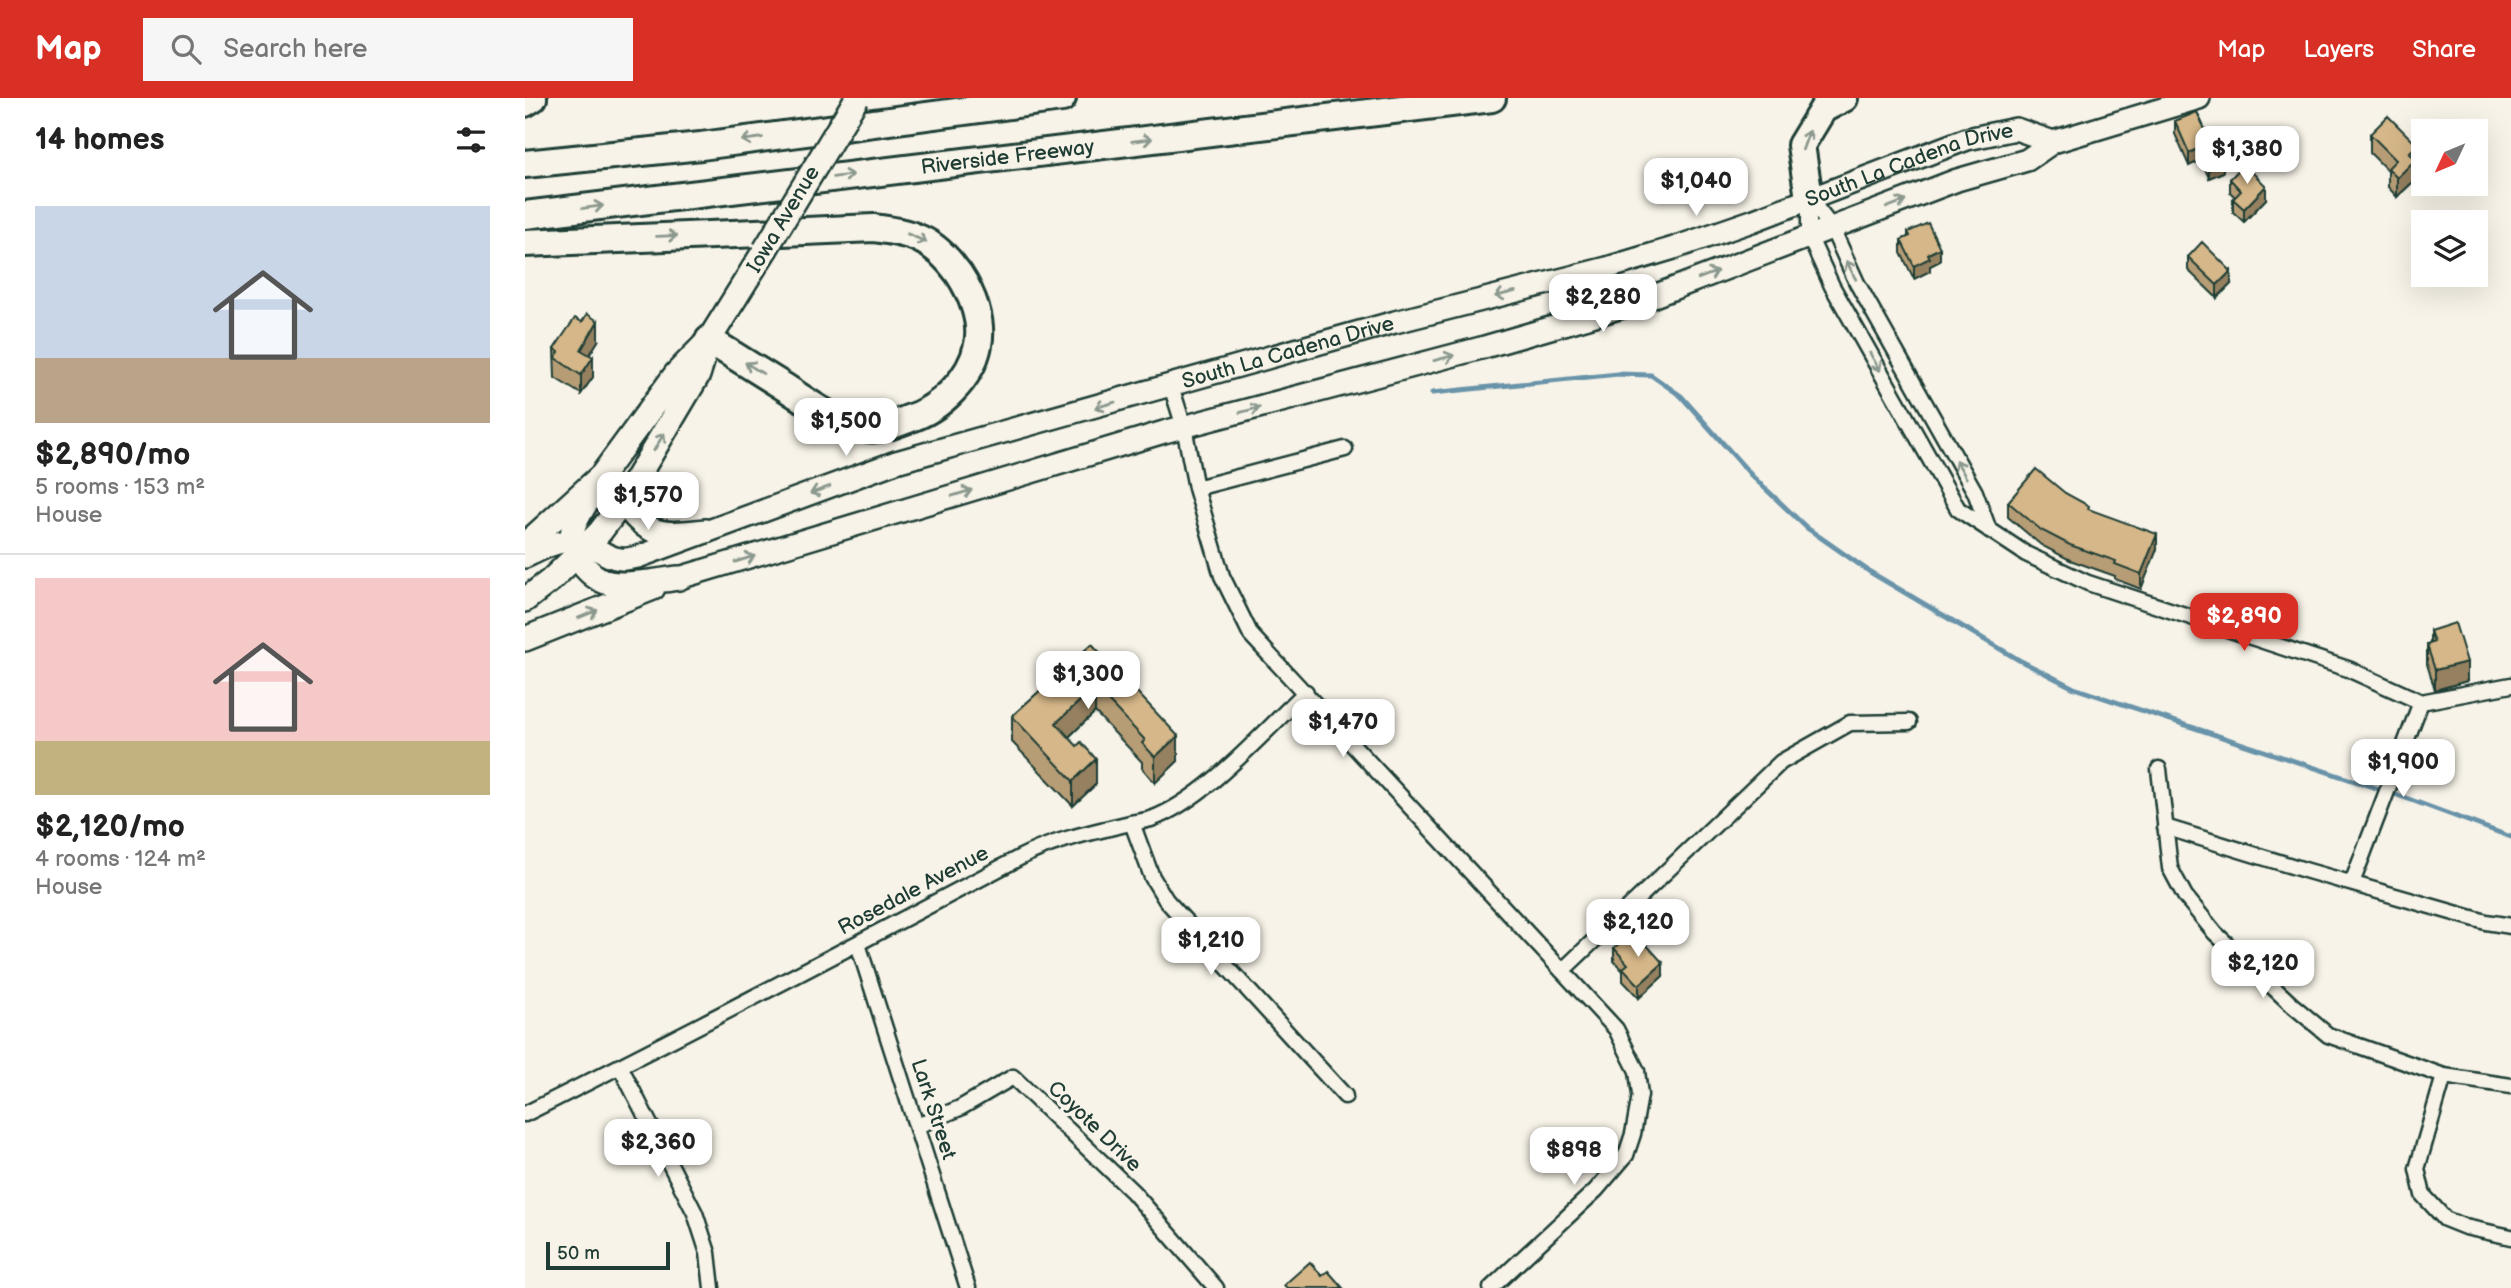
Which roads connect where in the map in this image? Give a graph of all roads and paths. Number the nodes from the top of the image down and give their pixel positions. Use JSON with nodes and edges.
{"nodes":[{"id":1,"x":533,"y":98,"type":"edge"},
{"id":2,"x":856,"y":98,"type":"edge"},
{"id":3,"x":1062,"y":98,"type":"edge"},
{"id":4,"x":1492,"y":98,"type":"edge"},
{"id":5,"x":1844,"y":98,"type":"edge"},
{"id":6,"x":2199,"y":98,"type":"edge"},
{"id":7,"x":525,"y":103,"type":"edge"},
{"id":8,"x":2053,"y":142,"type":"junction"},
{"id":9,"x":525,"y":164,"type":"edge"},
{"id":10,"x":1809,"y":198,"type":"junction"},
{"id":11,"x":525,"y":215,"type":"edge"},
{"id":12,"x":1832,"y":228,"type":"junction"},
{"id":13,"x":1809,"y":236,"type":"junction"},
{"id":14,"x":525,"y":243,"type":"edge"},
{"id":15,"x":709,"y":340,"type":"junction"},
{"id":16,"x":1171,"y":386,"type":"junction"},
{"id":17,"x":1184,"y":427,"type":"junction"},
{"id":18,"x":1345,"y":450,"type":"dead end"},
{"id":19,"x":602,"y":475,"type":"junction"},
{"id":20,"x":1196,"y":488,"type":"junction"},
{"id":21,"x":623,"y":501,"type":"junction"},
{"id":22,"x":706,"y":531,"type":"junction"},
{"id":23,"x":1989,"y":531,"type":"junction"},
{"id":24,"x":525,"y":545,"type":"edge"},
{"id":25,"x":580,"y":547,"type":"junction"},
{"id":26,"x":525,"y":557,"type":"edge"},
{"id":27,"x":679,"y":578,"type":"junction"},
{"id":28,"x":525,"y":600,"type":"edge"},
{"id":29,"x":525,"y":639,"type":"edge"},
{"id":30,"x":2511,"y":685,"type":"edge"},
{"id":31,"x":1306,"y":692,"type":"junction"},
{"id":32,"x":2421,"y":702,"type":"junction"},
{"id":33,"x":1909,"y":722,"type":"dead end"},
{"id":34,"x":2159,"y":769,"type":"dead end"},
{"id":35,"x":1132,"y":823,"type":"junction"},
{"id":36,"x":2165,"y":827,"type":"junction"},
{"id":37,"x":2352,"y":883,"type":"junction"},
{"id":38,"x":2511,"y":926,"type":"edge"},
{"id":39,"x":858,"y":944,"type":"junction"},
{"id":40,"x":1562,"y":971,"type":"junction"},
{"id":41,"x":620,"y":1066,"type":"junction"},
{"id":42,"x":2444,"y":1076,"type":"junction"},
{"id":43,"x":2511,"y":1086,"type":"edge"},
{"id":44,"x":1345,"y":1096,"type":"dead end"},
{"id":45,"x":525,"y":1114,"type":"edge"},
{"id":46,"x":917,"y":1126,"type":"junction"},
{"id":47,"x":2511,"y":1237,"type":"edge"},
{"id":48,"x":712,"y":1288,"type":"edge"},
{"id":49,"x":968,"y":1288,"type":"edge"},
{"id":50,"x":1216,"y":1288,"type":"edge"},
{"id":51,"x":1491,"y":1288,"type":"edge"}],
"edges":[{"from":1,"to":7,"type":"highway"},
{"from":2,"to":15,"type":"main road","name":"Iowa Avenue","bridge":true},
{"from":3,"to":9,"type":"highway","one_way":true},
{"from":11,"to":4,"type":"highway","name":"Riverside Freeway","one_way":true},
{"from":10,"to":5,"type":"highway","one_way":true},
{"from":6,"to":8,"type":"main road","name":"South La Cadena Drive"},
{"from":8,"to":10,"type":"main road","name":"South La Cadena Drive"},
{"from":12,"to":8,"type":"main road","name":"South La Cadena Drive","one_way":true},
{"from":10,"to":12,"type":"street"},
{"from":10,"to":13,"type":"street"},
{"from":10,"to":16,"type":"main road","name":"South La Cadena Drive","one_way":true},
{"from":12,"to":13,"type":"main road","name":"South La Cadena Drive"},
{"from":23,"to":12,"type":"street","one_way":true},
{"from":17,"to":13,"type":"main road","name":"South La Cadena Drive","one_way":true},
{"from":13,"to":23,"type":"street","one_way":true},
{"from":14,"to":15,"type":"highway","one_way":true},
{"from":15,"to":19,"type":"main road","name":"Iowa Avenue"},
{"from":21,"to":15,"type":"main road","name":"Iowa Avenue","one_way":true},
{"from":16,"to":17,"type":"street"},
{"from":16,"to":22,"type":"main road","name":"South La Cadena Drive","one_way":true},
{"from":17,"to":20,"type":"street"},
{"from":27,"to":17,"type":"main road","name":"South La Cadena Drive","one_way":true},
{"from":18,"to":20,"type":"street"},
{"from":19,"to":24,"type":"main road","name":"Iowa Avenue"},
{"from":19,"to":25,"type":"main road"},
{"from":20,"to":31,"type":"street"},
{"from":21,"to":22,"type":"main road"},
{"from":21,"to":25,"type":"main road","name":"Iowa Avenue"},
{"from":22,"to":25,"type":"main road","name":"South La Cadena Drive"},
{"from":23,"to":32,"type":"street"},
{"from":25,"to":26,"type":"main road"},
{"from":25,"to":27,"type":"main road"},
{"from":25,"to":28,"type":"main road","name":"Iowa Avenue"},
{"from":29,"to":27,"type":"main road","one_way":true},
{"from":30,"to":32,"type":"street"},
{"from":31,"to":35,"type":"street","name":"Rosedale Avenue"},
{"from":31,"to":40,"type":"street"},
{"from":32,"to":37,"type":"street"},
{"from":33,"to":40,"type":"street"},
{"from":34,"to":36,"type":"street"},
{"from":35,"to":39,"type":"street","name":"Rosedale Avenue"},
{"from":35,"to":44,"type":"street"},
{"from":36,"to":37,"type":"street"},
{"from":36,"to":42,"type":"street"},
{"from":37,"to":38,"type":"street"},
{"from":39,"to":41,"type":"street","name":"Rosedale Avenue"},
{"from":39,"to":46,"type":"street","name":"Lark Street"},
{"from":40,"to":51,"type":"street"},
{"from":41,"to":45,"type":"street","name":"Rosedale Avenue"},
{"from":41,"to":48,"type":"street"},
{"from":42,"to":43,"type":"street"},
{"from":42,"to":47,"type":"street"},
{"from":46,"to":49,"type":"street","name":"Lark Street"},
{"from":46,"to":50,"type":"street","name":"Coyote Drive"}]}
